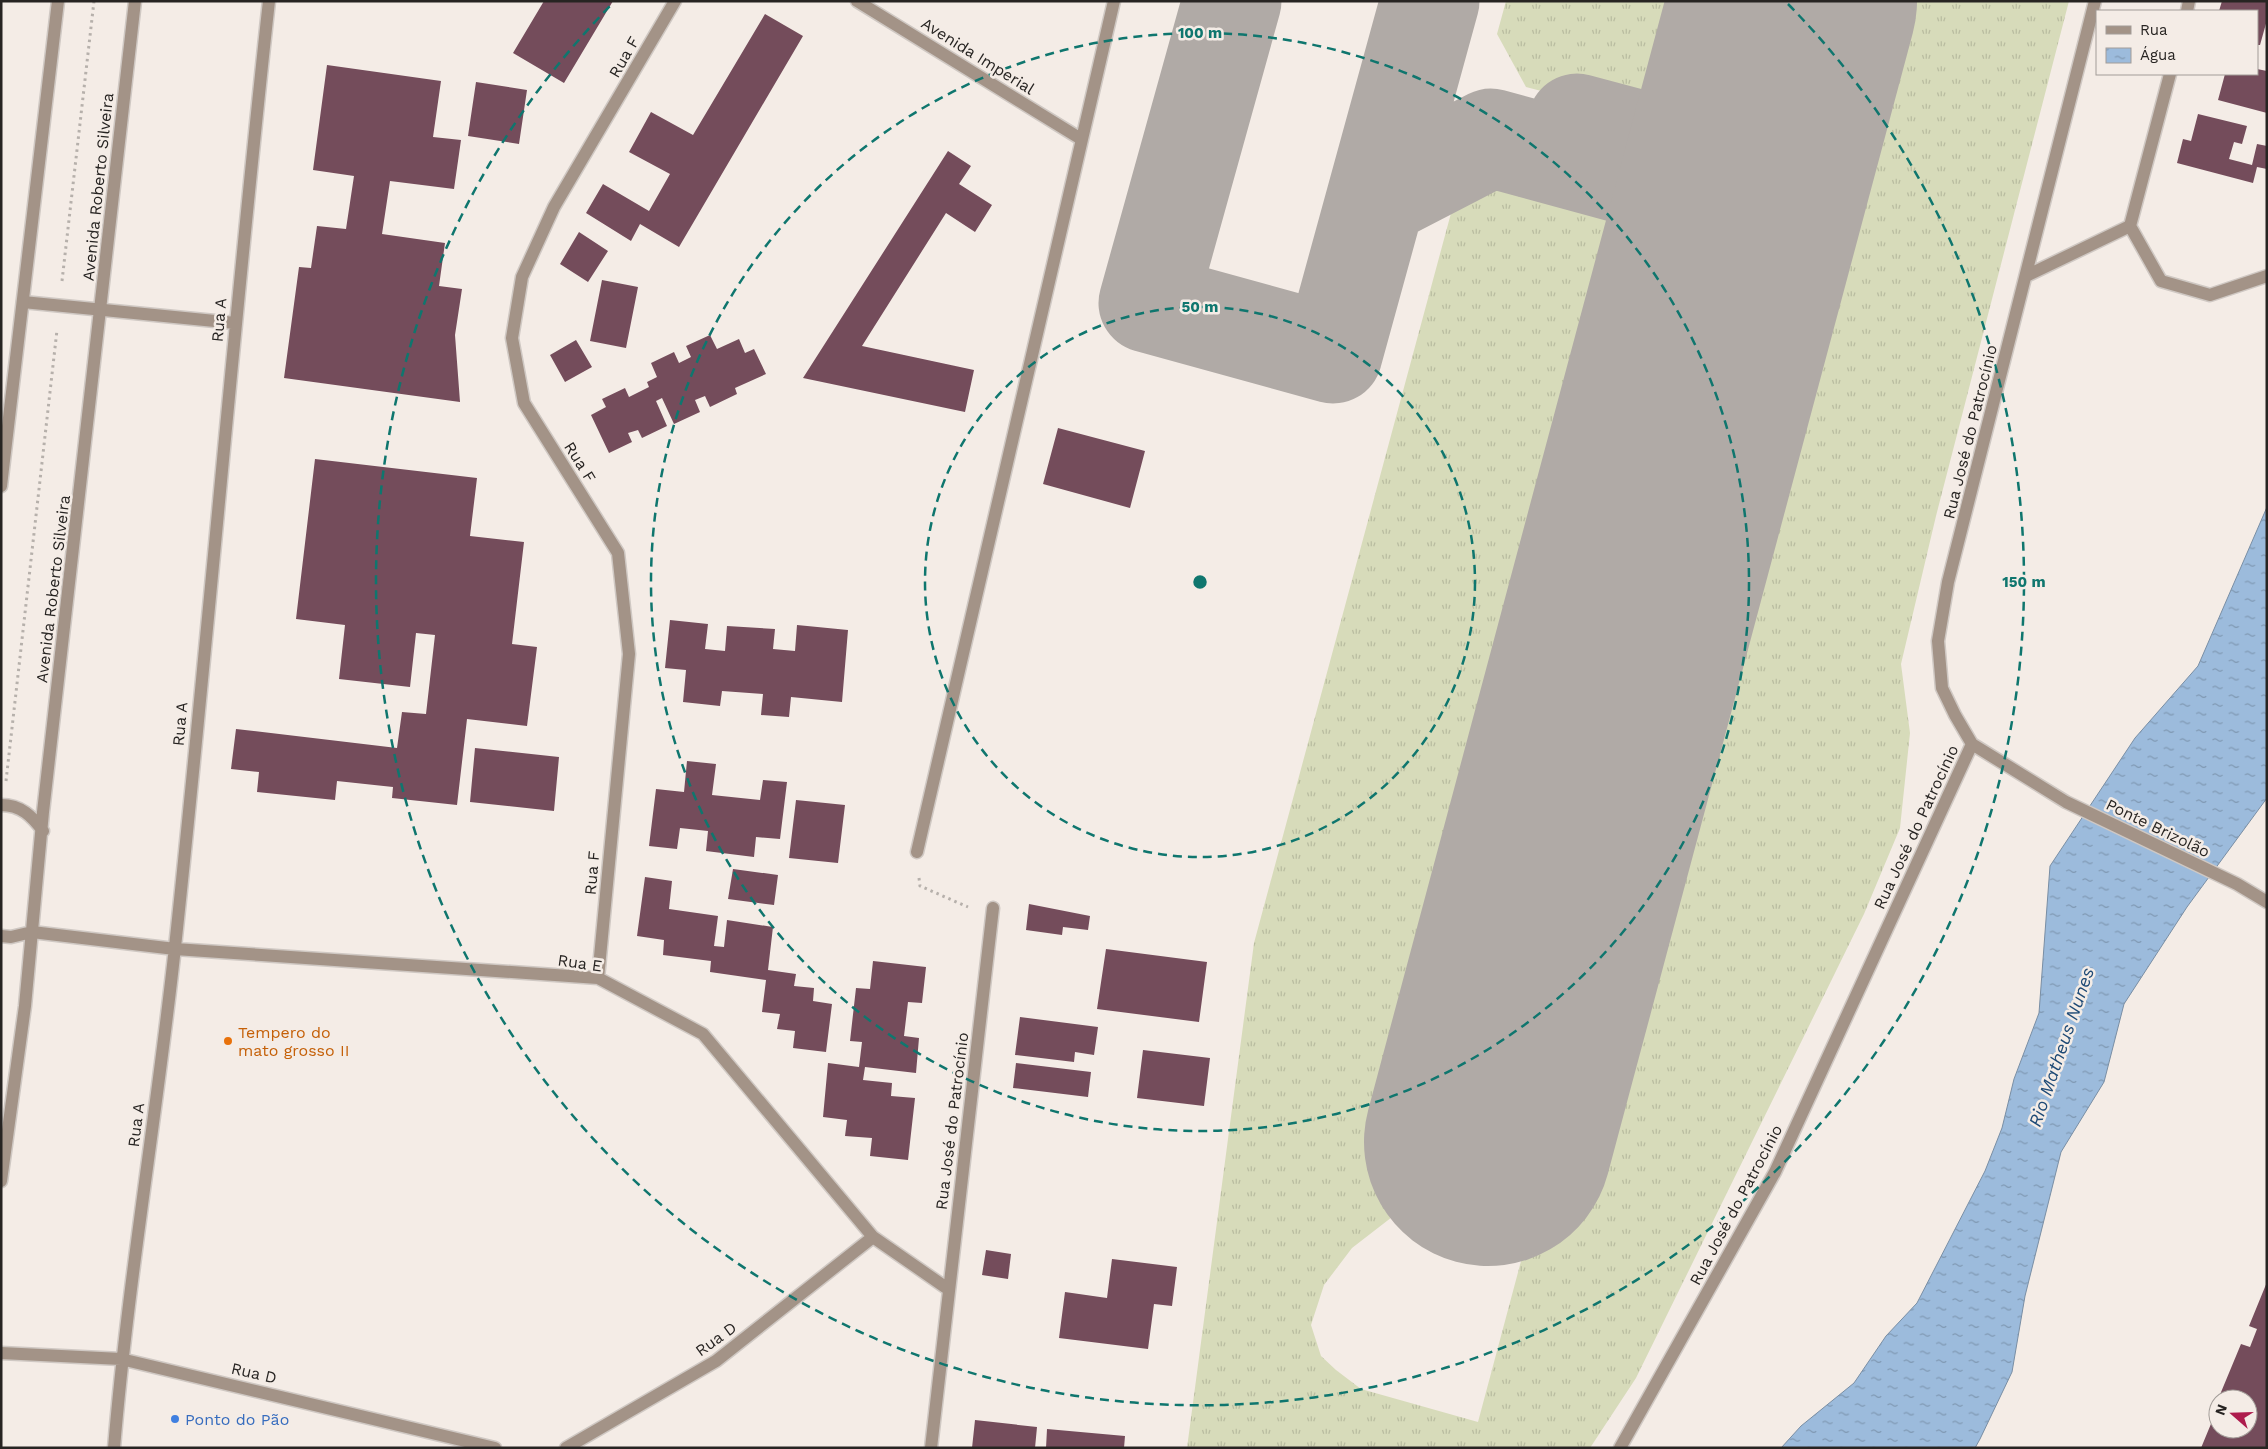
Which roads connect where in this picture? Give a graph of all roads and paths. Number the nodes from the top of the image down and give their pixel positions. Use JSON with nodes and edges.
{"nodes":[{"id":1,"x":58,"y":1,"type":"edge"},
{"id":2,"x":94,"y":1,"type":"edge"},
{"id":3,"x":135,"y":1,"type":"edge"},
{"id":4,"x":269,"y":1,"type":"edge"},
{"id":5,"x":675,"y":1,"type":"edge"},
{"id":6,"x":857,"y":1,"type":"edge"},
{"id":7,"x":1114,"y":1,"type":"edge"},
{"id":8,"x":2095,"y":1,"type":"edge"},
{"id":9,"x":2170,"y":75,"type":"edge"},
{"id":10,"x":1081,"y":139,"type":"junction"},
{"id":11,"x":2130,"y":226,"type":"junction"},
{"id":12,"x":2026,"y":276,"type":"junction"},
{"id":13,"x":2267,"y":276,"type":"edge"},
{"id":14,"x":62,"y":284,"type":"dead end"},
{"id":15,"x":23,"y":302,"type":"junction"},
{"id":16,"x":101,"y":308,"type":"junction"},
{"id":17,"x":235,"y":323,"type":"junction"},
{"id":18,"x":57,"y":324,"type":"dead end"},
{"id":19,"x":1,"y":486,"type":"edge"},
{"id":20,"x":1972,"y":744,"type":"junction"},
{"id":21,"x":5,"y":790,"type":"dead end"},
{"id":22,"x":1,"y":805,"type":"edge"},
{"id":23,"x":43,"y":831,"type":"junction"},
{"id":24,"x":917,"y":852,"type":"joint"},
{"id":25,"x":2267,"y":902,"type":"edge"},
{"id":26,"x":993,"y":908,"type":"joint"},
{"id":27,"x":32,"y":932,"type":"junction"},
{"id":28,"x":1,"y":936,"type":"edge"},
{"id":29,"x":175,"y":949,"type":"junction"},
{"id":30,"x":598,"y":978,"type":"junction"},
{"id":31,"x":1,"y":1180,"type":"edge"},
{"id":32,"x":872,"y":1237,"type":"junction"},
{"id":33,"x":948,"y":1289,"type":"junction"},
{"id":34,"x":1,"y":1353,"type":"edge"},
{"id":35,"x":121,"y":1359,"type":"junction"},
{"id":36,"x":114,"y":1448,"type":"edge"},
{"id":37,"x":495,"y":1448,"type":"edge"},
{"id":38,"x":566,"y":1448,"type":"edge"},
{"id":39,"x":931,"y":1448,"type":"edge"},
{"id":40,"x":1620,"y":1448,"type":"edge"}],
"edges":[{"from":1,"to":15,"type":"street"},
{"from":2,"to":14,"type":"path"},
{"from":3,"to":16,"type":"street","name":"Avenida Roberto Silveira"},
{"from":4,"to":17,"type":"street","name":"Rua A"},
{"from":5,"to":30,"type":"street","name":"Rua F"},
{"from":6,"to":10,"type":"street","name":"Avenida Imperial"},
{"from":7,"to":10,"type":"street"},
{"from":8,"to":12,"type":"street","name":"Rua José do Patrocínio"},
{"from":9,"to":11,"type":"street"},
{"from":10,"to":24,"type":"street"},
{"from":11,"to":12,"type":"street"},
{"from":11,"to":13,"type":"street"},
{"from":12,"to":20,"type":"street","name":"Rua José do Patrocínio"},
{"from":15,"to":16,"type":"street"},
{"from":15,"to":19,"type":"street"},
{"from":16,"to":17,"type":"street"},
{"from":16,"to":23,"type":"street","name":"Avenida Roberto Silveira"},
{"from":17,"to":29,"type":"street","name":"Rua A"},
{"from":18,"to":21,"type":"path"},
{"from":20,"to":25,"type":"street","name":"Ponte Brizolão"},
{"from":20,"to":40,"type":"street","name":"Rua José do Patrocínio"},
{"from":22,"to":23,"type":"street"},
{"from":23,"to":27,"type":"street","name":"Avenida Roberto Silveira"},
{"from":24,"to":26,"type":"path"},
{"from":26,"to":33,"type":"street","name":"Rua José do Patrocínio"},
{"from":27,"to":28,"type":"street","name":"Rua E"},
{"from":27,"to":29,"type":"street","name":"Rua E"},
{"from":27,"to":31,"type":"street","name":"Avenida Roberto Silveira"},
{"from":29,"to":30,"type":"street","name":"Rua E"},
{"from":29,"to":35,"type":"street","name":"Rua A"},
{"from":30,"to":32,"type":"street","name":"Rua E"},
{"from":32,"to":33,"type":"street","name":"Rua E"},
{"from":32,"to":38,"type":"street","name":"Rua D"},
{"from":33,"to":39,"type":"street","name":"Rua José do Patrocínio"},
{"from":34,"to":35,"type":"street","name":"Rua D"},
{"from":35,"to":36,"type":"street","name":"Rua A"},
{"from":35,"to":37,"type":"street","name":"Rua D"}]}
